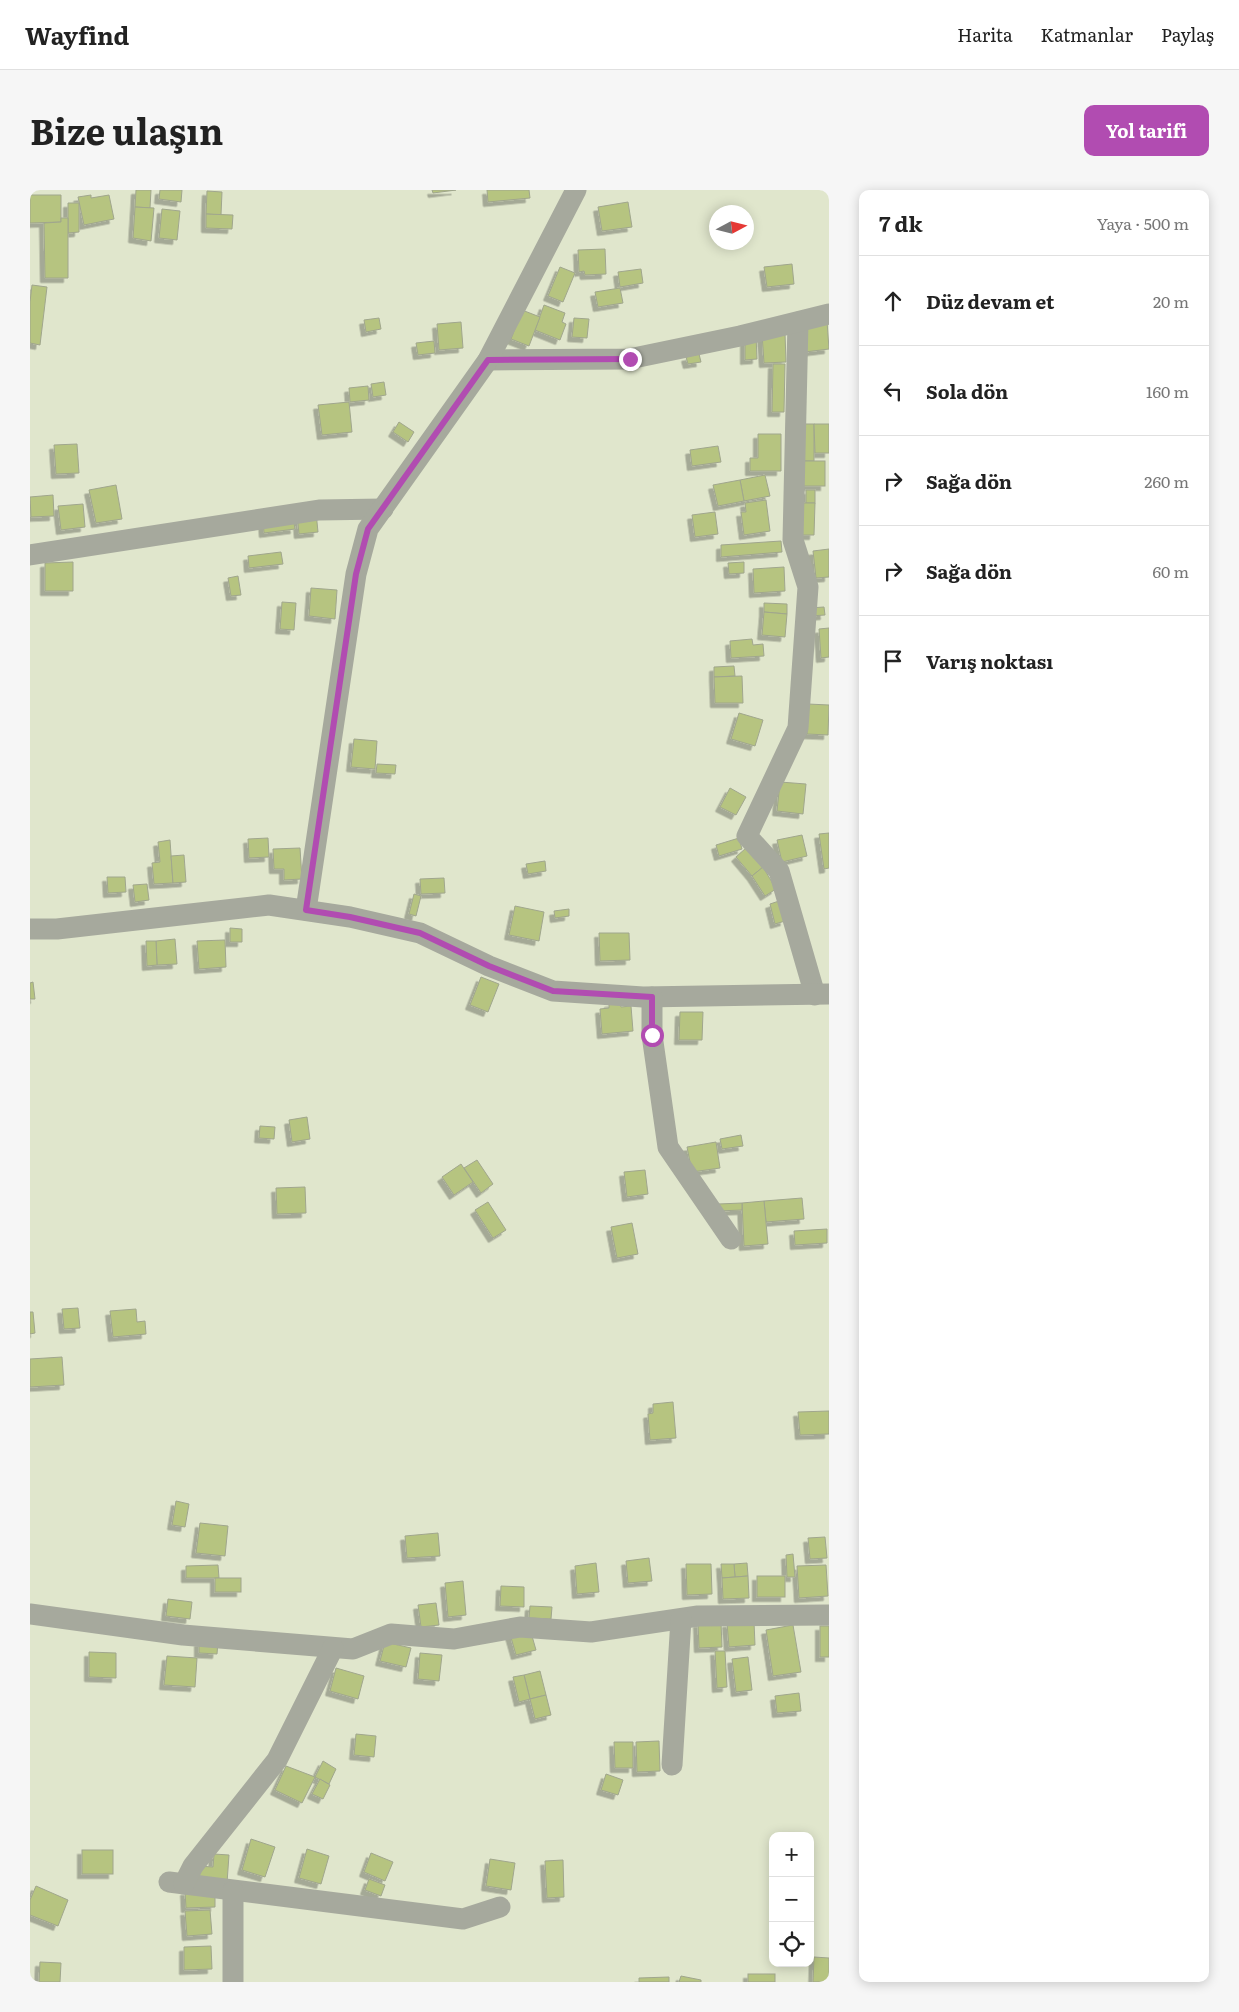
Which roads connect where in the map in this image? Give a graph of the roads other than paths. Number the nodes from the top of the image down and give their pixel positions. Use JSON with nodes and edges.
{"nodes":[{"id":1,"x":576,"y":190,"type":"edge"},
{"id":2,"x":829,"y":314,"type":"edge"},
{"id":3,"x":798,"y":322,"type":"junction"},
{"id":4,"x":488,"y":360,"type":"junction"},
{"id":5,"x":382,"y":509,"type":"junction"},
{"id":6,"x":30,"y":555,"type":"edge"},
{"id":7,"x":306,"y":910,"type":"junction"},
{"id":8,"x":30,"y":929,"type":"edge"},
{"id":9,"x":822,"y":994,"type":"edge"},
{"id":10,"x":652,"y":997,"type":"junction"},
{"id":11,"x":731,"y":1239,"type":"dead end"},
{"id":12,"x":30,"y":1614,"type":"edge"},
{"id":13,"x":829,"y":1615,"type":"edge"},
{"id":14,"x":682,"y":1619,"type":"junction"},
{"id":15,"x":333,"y":1648,"type":"junction"},
{"id":16,"x":672,"y":1765,"type":"dead end"},
{"id":17,"x":233,"y":1890,"type":"junction"},
{"id":18,"x":500,"y":1908,"type":"dead end"},
{"id":19,"x":233,"y":1982,"type":"edge"}],
"edges":[{"from":1,"to":4,"type":"street"},
{"from":2,"to":3,"type":"street"},
{"from":3,"to":4,"type":"street"},
{"from":3,"to":9,"type":"street"},
{"from":4,"to":5,"type":"street"},
{"from":5,"to":6,"type":"street"},
{"from":5,"to":7,"type":"street"},
{"from":7,"to":8,"type":"street"},
{"from":7,"to":10,"type":"street"},
{"from":9,"to":10,"type":"street"},
{"from":10,"to":11,"type":"street"},
{"from":12,"to":15,"type":"street"},
{"from":13,"to":14,"type":"street"},
{"from":14,"to":15,"type":"street"},
{"from":14,"to":16,"type":"street"},
{"from":15,"to":17,"type":"street"},
{"from":17,"to":18,"type":"street"},
{"from":17,"to":19,"type":"street"}]}
